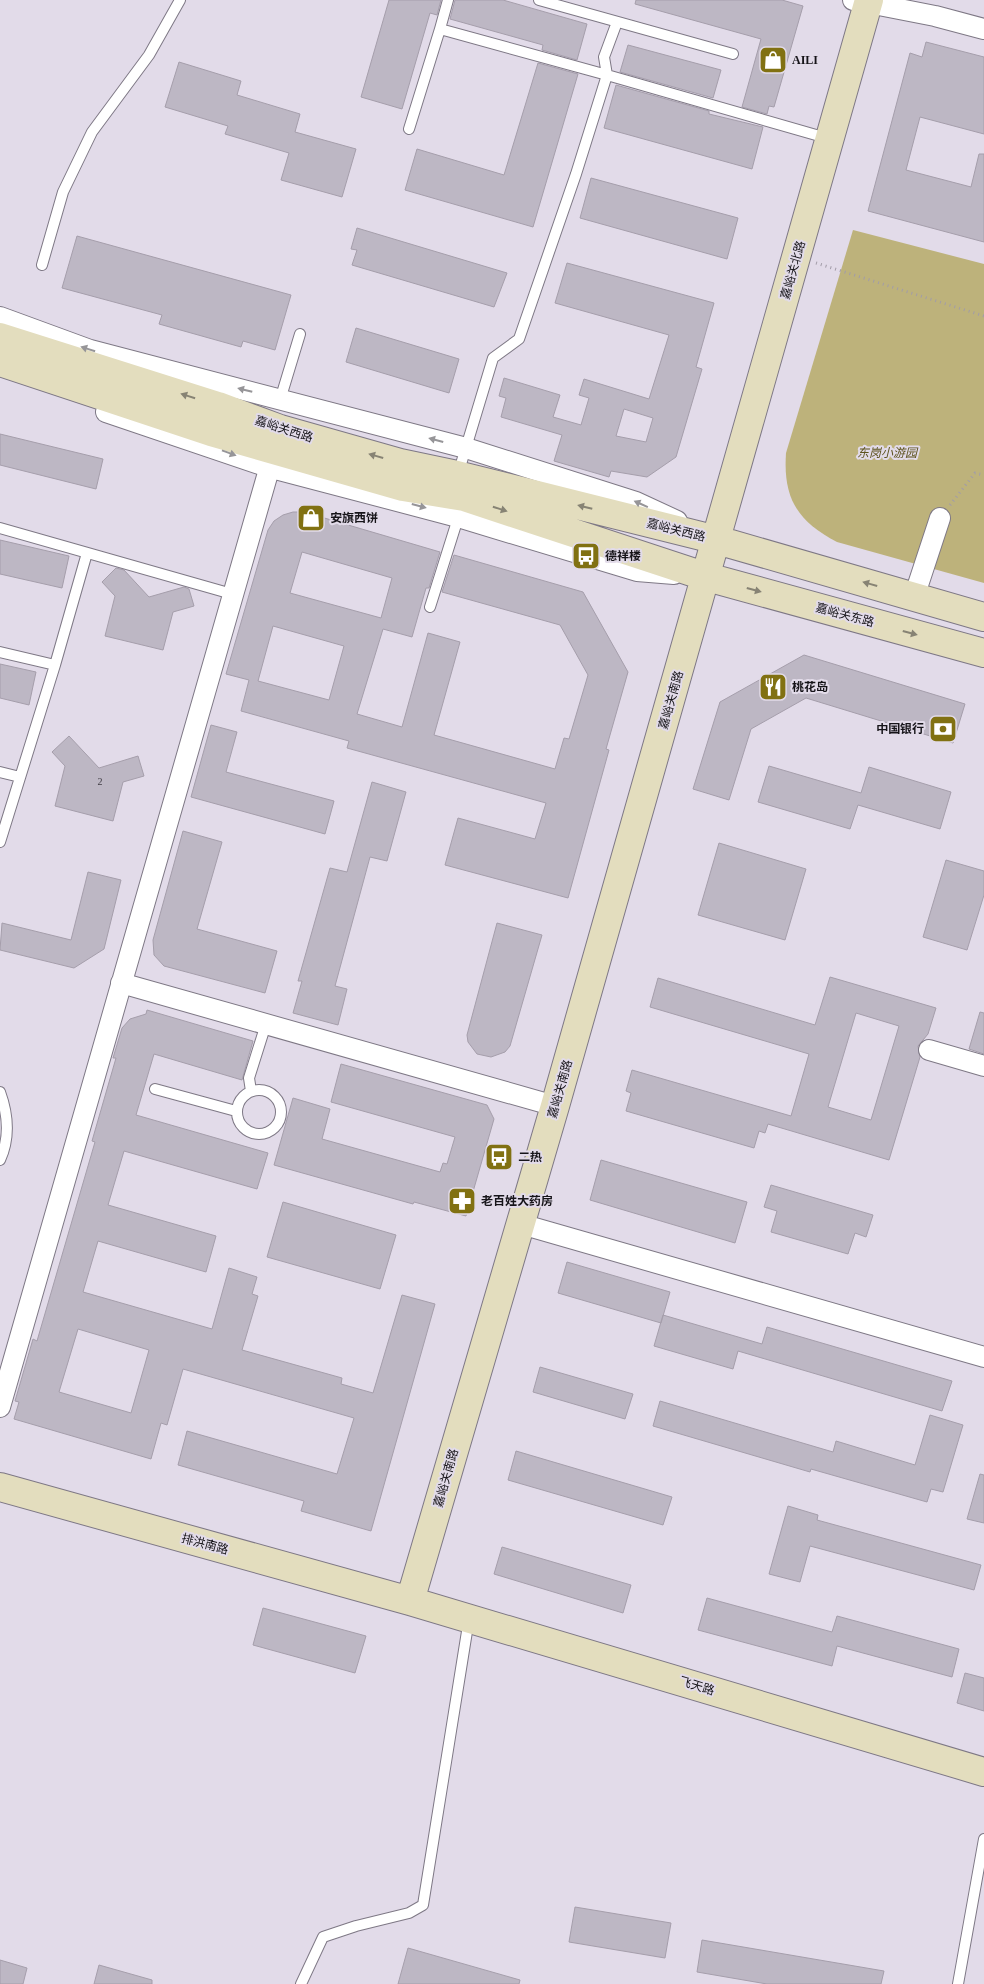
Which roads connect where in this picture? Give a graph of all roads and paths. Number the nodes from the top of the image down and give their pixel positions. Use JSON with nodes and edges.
{"nodes":[{"id":1,"x":180,"y":0,"type":"edge"},
{"id":2,"x":448,"y":0,"type":"edge"},
{"id":3,"x":539,"y":0,"type":"edge"},
{"id":4,"x":863,"y":1,"type":"edge"},
{"id":5,"x":617,"y":22,"type":"junction"},
{"id":6,"x":440,"y":29,"type":"junction"},
{"id":7,"x":984,"y":29,"type":"edge"},
{"id":8,"x":733,"y":54,"type":"dead end"},
{"id":9,"x":607,"y":75,"type":"junction"},
{"id":10,"x":409,"y":129,"type":"dead end"},
{"id":11,"x":830,"y":139,"type":"junction"},
{"id":12,"x":796,"y":257,"type":"junction"},
{"id":13,"x":42,"y":265,"type":"dead end"},
{"id":14,"x":984,"y":316,"type":"edge"},
{"id":15,"x":0,"y":317,"type":"edge"},
{"id":16,"x":300,"y":334,"type":"dead end"},
{"id":17,"x":0,"y":336,"type":"edge"},
{"id":18,"x":0,"y":362,"type":"edge"},
{"id":19,"x":0,"y":376,"type":"edge"},
{"id":20,"x":280,"y":400,"type":"junction"},
{"id":21,"x":466,"y":448,"type":"junction"},
{"id":22,"x":274,"y":449,"type":"junction"},
{"id":23,"x":984,"y":475,"type":"edge"},
{"id":24,"x":460,"y":496,"type":"junction"},
{"id":25,"x":940,"y":518,"type":"joint"},
{"id":26,"x":0,"y":528,"type":"edge"},
{"id":27,"x":717,"y":540,"type":"junction"},
{"id":28,"x":88,"y":553,"type":"junction"},
{"id":29,"x":706,"y":576,"type":"junction"},
{"id":30,"x":232,"y":594,"type":"junction"},
{"id":31,"x":914,"y":597,"type":"junction"},
{"id":32,"x":430,"y":607,"type":"dead end"},
{"id":33,"x":984,"y":617,"type":"edge"},
{"id":34,"x":0,"y":652,"type":"edge"},
{"id":35,"x":984,"y":653,"type":"edge"},
{"id":36,"x":55,"y":666,"type":"junction"},
{"id":37,"x":0,"y":772,"type":"edge"},
{"id":38,"x":20,"y":777,"type":"junction"},
{"id":39,"x":0,"y":842,"type":"edge"},
{"id":40,"x":121,"y":983,"type":"junction"},
{"id":41,"x":266,"y":1024,"type":"junction"},
{"id":42,"x":929,"y":1050,"type":"dead end"},
{"id":43,"x":984,"y":1066,"type":"edge"},
{"id":44,"x":155,"y":1089,"type":"dead end"},
{"id":45,"x":251,"y":1090,"type":"junction"},
{"id":46,"x":0,"y":1092,"type":"edge"},
{"id":47,"x":555,"y":1106,"type":"junction"},
{"id":48,"x":236,"y":1110,"type":"junction"},
{"id":49,"x":0,"y":1160,"type":"edge"},
{"id":50,"x":521,"y":1224,"type":"junction"},
{"id":51,"x":984,"y":1357,"type":"edge"},
{"id":52,"x":0,"y":1407,"type":"edge"},
{"id":53,"x":0,"y":1487,"type":"edge"},
{"id":54,"x":410,"y":1601,"type":"junction"},
{"id":55,"x":470,"y":1618,"type":"junction"},
{"id":56,"x":984,"y":1772,"type":"edge"},
{"id":57,"x":984,"y":1839,"type":"edge"},
{"id":58,"x":301,"y":1984,"type":"edge"},
{"id":59,"x":958,"y":1984,"type":"edge"}],
"edges":[{"from":1,"to":13,"type":"lane"},
{"from":2,"to":6,"type":"lane"},
{"from":3,"to":5,"type":"lane"},
{"from":4,"to":7,"type":"street"},
{"from":4,"to":11,"type":"main road","name":"嘉峪关北路"},
{"from":5,"to":8,"type":"lane"},
{"from":5,"to":9,"type":"lane"},
{"from":6,"to":9,"type":"lane"},
{"from":6,"to":10,"type":"lane"},
{"from":9,"to":11,"type":"lane"},
{"from":9,"to":21,"type":"lane"},
{"from":11,"to":12,"type":"main road","name":"嘉峪关北路"},
{"from":12,"to":14,"type":"path"},
{"from":12,"to":27,"type":"main road","name":"嘉峪关北路"},
{"from":20,"to":15,"type":"street","name":"嘉峪关西路","one_way":true},
{"from":16,"to":20,"type":"lane"},
{"from":22,"to":17,"type":"main road","name":"嘉峪关西路","one_way":true},
{"from":18,"to":22,"type":"main road","name":"嘉峪关西路"},
{"from":19,"to":22,"type":"street","one_way":true},
{"from":21,"to":20,"type":"street","name":"嘉峪关西路","one_way":true},
{"from":21,"to":24,"type":"lane"},
{"from":27,"to":21,"type":"street","name":"嘉峪关西路","one_way":true},
{"from":22,"to":24,"type":"main road","name":"嘉峪关西路"},
{"from":22,"to":30,"type":"street"},
{"from":23,"to":25,"type":"path"},
{"from":27,"to":24,"type":"main road","name":"嘉峪关西路","one_way":true},
{"from":24,"to":29,"type":"main road","name":"嘉峪关西路","one_way":true},
{"from":24,"to":32,"type":"lane"},
{"from":25,"to":31,"type":"street"},
{"from":26,"to":28,"type":"lane"},
{"from":27,"to":29,"type":"main road","name":"嘉峪关北路"},
{"from":31,"to":27,"type":"main road","one_way":true},
{"from":28,"to":30,"type":"lane"},
{"from":28,"to":36,"type":"lane"},
{"from":29,"to":35,"type":"main road","name":"嘉峪关东路","one_way":true},
{"from":29,"to":47,"type":"main road","name":"嘉峪关南路"},
{"from":30,"to":40,"type":"street"},
{"from":31,"to":33,"type":"main road"},
{"from":34,"to":36,"type":"lane"},
{"from":36,"to":38,"type":"lane"},
{"from":37,"to":38,"type":"lane"},
{"from":38,"to":39,"type":"lane"},
{"from":40,"to":41,"type":"street"},
{"from":40,"to":52,"type":"street"},
{"from":41,"to":45,"type":"lane"},
{"from":41,"to":47,"type":"street"},
{"from":42,"to":43,"type":"street"},
{"from":44,"to":48,"type":"lane"},
{"from":45,"to":48,"type":"lane"},
{"from":45,"to":48,"type":"lane"},
{"from":46,"to":49,"type":"lane"},
{"from":47,"to":50,"type":"main road","name":"嘉峪关南路"},
{"from":50,"to":51,"type":"street"},
{"from":50,"to":54,"type":"main road","name":"嘉峪关南路"},
{"from":53,"to":54,"type":"main road","name":"排洪南路"},
{"from":54,"to":55,"type":"main road","name":"飞天路"},
{"from":55,"to":56,"type":"main road","name":"飞天路"},
{"from":55,"to":58,"type":"lane"},
{"from":57,"to":59,"type":"lane"}]}
